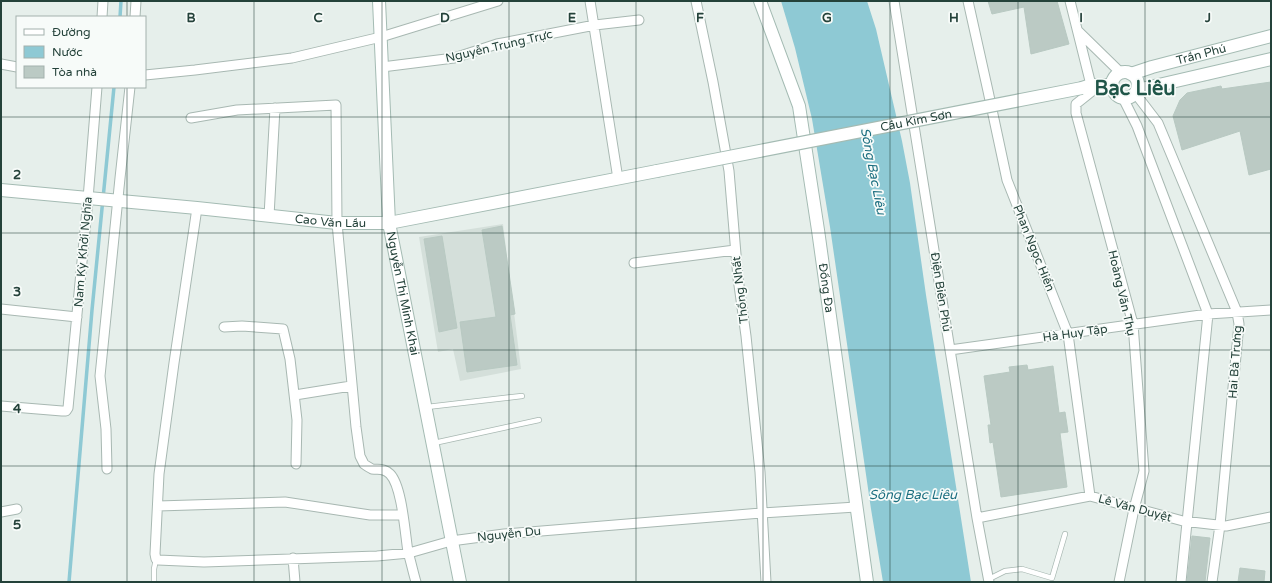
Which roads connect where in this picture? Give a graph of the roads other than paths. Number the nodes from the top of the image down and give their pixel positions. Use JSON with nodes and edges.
{"nodes":[{"id":1,"x":103,"y":1,"type":"edge"},
{"id":2,"x":136,"y":1,"type":"edge"},
{"id":3,"x":379,"y":1,"type":"edge"},
{"id":4,"x":498,"y":1,"type":"edge"},
{"id":5,"x":590,"y":1,"type":"edge"},
{"id":6,"x":696,"y":1,"type":"edge"},
{"id":7,"x":760,"y":1,"type":"edge"},
{"id":8,"x":894,"y":1,"type":"edge"},
{"id":9,"x":968,"y":1,"type":"edge"},
{"id":10,"x":1070,"y":1,"type":"edge"},
{"id":11,"x":102,"y":16,"type":"edge"},
{"id":12,"x":135,"y":16,"type":"edge"},
{"id":13,"x":639,"y":20,"type":"dead end"},
{"id":14,"x":595,"y":25,"type":"junction"},
{"id":15,"x":1078,"y":31,"type":"junction"},
{"id":16,"x":1271,"y":36,"type":"edge"},
{"id":17,"x":381,"y":38,"type":"junction"},
{"id":18,"x":1271,"y":59,"type":"edge"},
{"id":19,"x":1,"y":64,"type":"edge"},
{"id":20,"x":16,"y":67,"type":"edge"},
{"id":21,"x":382,"y":67,"type":"junction"},
{"id":22,"x":1126,"y":73,"type":"junction"},
{"id":23,"x":146,"y":75,"type":"edge"},
{"id":24,"x":1112,"y":85,"type":"junction"},
{"id":25,"x":1086,"y":86,"type":"junction"},
{"id":26,"x":97,"y":88,"type":"edge"},
{"id":27,"x":130,"y":88,"type":"edge"},
{"id":28,"x":1136,"y":91,"type":"junction"},
{"id":29,"x":1122,"y":98,"type":"junction"},
{"id":30,"x":275,"y":108,"type":"junction"},
{"id":31,"x":191,"y":118,"type":"dead end"},
{"id":32,"x":657,"y":171,"type":"joint"},
{"id":33,"x":618,"y":179,"type":"junction"},
{"id":34,"x":1,"y":190,"type":"edge"},
{"id":35,"x":89,"y":199,"type":"junction"},
{"id":36,"x":113,"y":201,"type":"junction"},
{"id":37,"x":197,"y":208,"type":"junction"},
{"id":38,"x":269,"y":216,"type":"junction"},
{"id":39,"x":337,"y":223,"type":"junction"},
{"id":40,"x":389,"y":223,"type":"junction"},
{"id":41,"x":735,"y":250,"type":"junction"},
{"id":42,"x":634,"y":263,"type":"dead end"},
{"id":43,"x":1,"y":310,"type":"edge"},
{"id":44,"x":1271,"y":310,"type":"edge"},
{"id":45,"x":1237,"y":312,"type":"junction"},
{"id":46,"x":1208,"y":314,"type":"junction"},
{"id":47,"x":77,"y":317,"type":"junction"},
{"id":48,"x":1132,"y":324,"type":"junction"},
{"id":49,"x":224,"y":327,"type":"dead end"},
{"id":50,"x":1068,"y":334,"type":"junction"},
{"id":51,"x":950,"y":350,"type":"junction"},
{"id":52,"x":351,"y":386,"type":"junction"},
{"id":53,"x":295,"y":395,"type":"junction"},
{"id":54,"x":522,"y":396,"type":"dead end"},
{"id":55,"x":1,"y":406,"type":"edge"},
{"id":56,"x":425,"y":408,"type":"junction"},
{"id":57,"x":539,"y":420,"type":"dead end"},
{"id":58,"x":432,"y":443,"type":"junction"},
{"id":59,"x":296,"y":464,"type":"dead end"},
{"id":60,"x":107,"y":469,"type":"dead end"},
{"id":61,"x":1090,"y":496,"type":"junction"},
{"id":62,"x":158,"y":506,"type":"junction"},
{"id":63,"x":856,"y":507,"type":"junction"},
{"id":64,"x":17,"y":509,"type":"dead end"},
{"id":65,"x":1134,"y":509,"type":"junction"},
{"id":66,"x":1,"y":512,"type":"edge"},
{"id":67,"x":762,"y":513,"type":"junction"},
{"id":68,"x":402,"y":515,"type":"junction"},
{"id":69,"x":1271,"y":517,"type":"edge"},
{"id":70,"x":977,"y":518,"type":"junction"},
{"id":71,"x":1188,"y":522,"type":"junction"},
{"id":72,"x":1220,"y":525,"type":"junction"},
{"id":73,"x":1065,"y":534,"type":"dead end"},
{"id":74,"x":451,"y":540,"type":"junction"},
{"id":75,"x":409,"y":553,"type":"junction"},
{"id":76,"x":293,"y":558,"type":"junction"},
{"id":77,"x":160,"y":560,"type":"junction"},
{"id":78,"x":989,"y":580,"type":"edge"},
{"id":79,"x":154,"y":582,"type":"edge"},
{"id":80,"x":295,"y":582,"type":"edge"},
{"id":81,"x":416,"y":582,"type":"edge"},
{"id":82,"x":460,"y":582,"type":"edge"},
{"id":83,"x":766,"y":582,"type":"edge"},
{"id":84,"x":867,"y":582,"type":"edge"},
{"id":85,"x":1119,"y":582,"type":"edge"},
{"id":86,"x":1181,"y":582,"type":"edge"},
{"id":87,"x":1212,"y":582,"type":"edge"}],
"edges":[{"from":1,"to":11,"type":"street"},
{"from":2,"to":12,"type":"street"},
{"from":3,"to":17,"type":"main road","name":"Nguyễn Thị Minh Khai"},
{"from":4,"to":17,"type":"street"},
{"from":5,"to":14,"type":"street"},
{"from":6,"to":41,"type":"street","name":"Thống Nhất"},
{"from":7,"to":63,"type":"main road","name":"Đống Đa"},
{"from":8,"to":51,"type":"street","name":"Điện Biên Phủ"},
{"from":9,"to":50,"type":"street","name":"Phan Ngọc Hiển"},
{"from":10,"to":15,"type":"street"},
{"from":13,"to":14,"type":"street","name":"Nguyễn Trung Trực"},
{"from":14,"to":21,"type":"street","name":"Nguyễn Trung Trực"},
{"from":14,"to":33,"type":"street"},
{"from":15,"to":22,"type":"street"},
{"from":15,"to":25,"type":"street"},
{"from":16,"to":22,"type":"main road","name":"Trần Phú"},
{"from":17,"to":21,"type":"main road","name":"Nguyễn Thị Minh Khai"},
{"from":17,"to":23,"type":"street"},
{"from":18,"to":28,"type":"main road","name":"Trần Phú"},
{"from":19,"to":20,"type":"street"},
{"from":21,"to":40,"type":"main road","name":"Nguyễn Thị Minh Khai"},
{"from":22,"to":24,"type":"main road"},
{"from":22,"to":28,"type":"main road"},
{"from":24,"to":25,"type":"main road"},
{"from":24,"to":29,"type":"main road"},
{"from":25,"to":32,"type":"main road","name":"Cầu Kim Sơn","bridge":true},
{"from":25,"to":48,"type":"street","name":"Hoàng Văn Thụ"},
{"from":26,"to":35,"type":"street","name":"Nam Kỳ Khởi Nghĩa"},
{"from":27,"to":36,"type":"street"},
{"from":28,"to":29,"type":"main road"},
{"from":28,"to":45,"type":"street","name":"Hai Bà Trưng"},
{"from":29,"to":46,"type":"street"},
{"from":30,"to":31,"type":"street"},
{"from":30,"to":38,"type":"street"},
{"from":30,"to":39,"type":"street"},
{"from":32,"to":33,"type":"main road","name":"Cao Văn Lầu"},
{"from":33,"to":40,"type":"main road","name":"Cao Văn Lầu"},
{"from":34,"to":35,"type":"main road","name":"Cao Văn Lầu"},
{"from":35,"to":36,"type":"main road","name":"Cao Văn Lầu"},
{"from":35,"to":47,"type":"street","name":"Nam Kỳ Khởi Nghĩa"},
{"from":36,"to":37,"type":"main road","name":"Cao Văn Lầu"},
{"from":36,"to":60,"type":"street"},
{"from":37,"to":38,"type":"main road","name":"Cao Văn Lầu"},
{"from":37,"to":62,"type":"street"},
{"from":38,"to":39,"type":"main road","name":"Cao Văn Lầu"},
{"from":39,"to":40,"type":"main road","name":"Cao Văn Lầu"},
{"from":39,"to":52,"type":"street"},
{"from":40,"to":56,"type":"main road","name":"Nguyễn Thị Minh Khai"},
{"from":41,"to":42,"type":"street"},
{"from":41,"to":67,"type":"street","name":"Thống Nhất"},
{"from":43,"to":47,"type":"street"},
{"from":44,"to":45,"type":"street","name":"Hà Huy Tập"},
{"from":45,"to":46,"type":"street","name":"Hà Huy Tập"},
{"from":45,"to":72,"type":"street","name":"Hai Bà Trưng"},
{"from":46,"to":48,"type":"street","name":"Hà Huy Tập"},
{"from":46,"to":71,"type":"street"},
{"from":47,"to":55,"type":"street","name":"Nam Kỳ Khởi Nghĩa"},
{"from":48,"to":50,"type":"street","name":"Hà Huy Tập"},
{"from":48,"to":65,"type":"street","name":"Hoàng Văn Thụ"},
{"from":49,"to":53,"type":"street"},
{"from":50,"to":51,"type":"street","name":"Hà Huy Tập"},
{"from":50,"to":61,"type":"street","name":"Phan Ngọc Hiển"},
{"from":51,"to":70,"type":"street","name":"Điện Biên Phủ"},
{"from":52,"to":53,"type":"street"},
{"from":52,"to":68,"type":"street"},
{"from":53,"to":59,"type":"street"},
{"from":54,"to":56,"type":"lane"},
{"from":56,"to":58,"type":"main road","name":"Nguyễn Thị Minh Khai"},
{"from":57,"to":58,"type":"lane"},
{"from":58,"to":74,"type":"main road","name":"Nguyễn Thị Minh Khai"},
{"from":61,"to":65,"type":"street","name":"Lê Văn Duyệt"},
{"from":61,"to":70,"type":"street","name":"Lê Văn Duyệt"},
{"from":62,"to":68,"type":"street"},
{"from":62,"to":77,"type":"street"},
{"from":63,"to":67,"type":"street","name":"Nguyễn Du"},
{"from":63,"to":84,"type":"main road","name":"Đống Đa"},
{"from":64,"to":66,"type":"street"},
{"from":65,"to":71,"type":"street","name":"Lê Văn Duyệt"},
{"from":65,"to":85,"type":"street","name":"Hoàng Văn Thụ"},
{"from":67,"to":74,"type":"street","name":"Nguyễn Du"},
{"from":67,"to":83,"type":"street","name":"Thống Nhất"},
{"from":68,"to":75,"type":"street"},
{"from":69,"to":72,"type":"street","name":"Lê Văn Duyệt"},
{"from":70,"to":78,"type":"street","name":"Điện Biên Phủ"},
{"from":71,"to":72,"type":"street","name":"Lê Văn Duyệt"},
{"from":71,"to":86,"type":"street"},
{"from":72,"to":87,"type":"street","name":"Hai Bà Trưng"},
{"from":73,"to":78,"type":"lane"},
{"from":74,"to":75,"type":"street","name":"Nguyễn Du"},
{"from":74,"to":82,"type":"main road","name":"Nguyễn Thị Minh Khai"},
{"from":75,"to":76,"type":"street","name":"Nguyễn Du"},
{"from":75,"to":81,"type":"street"},
{"from":76,"to":77,"type":"street","name":"Nguyễn Du"},
{"from":76,"to":80,"type":"street"},
{"from":77,"to":79,"type":"lane"}]}
